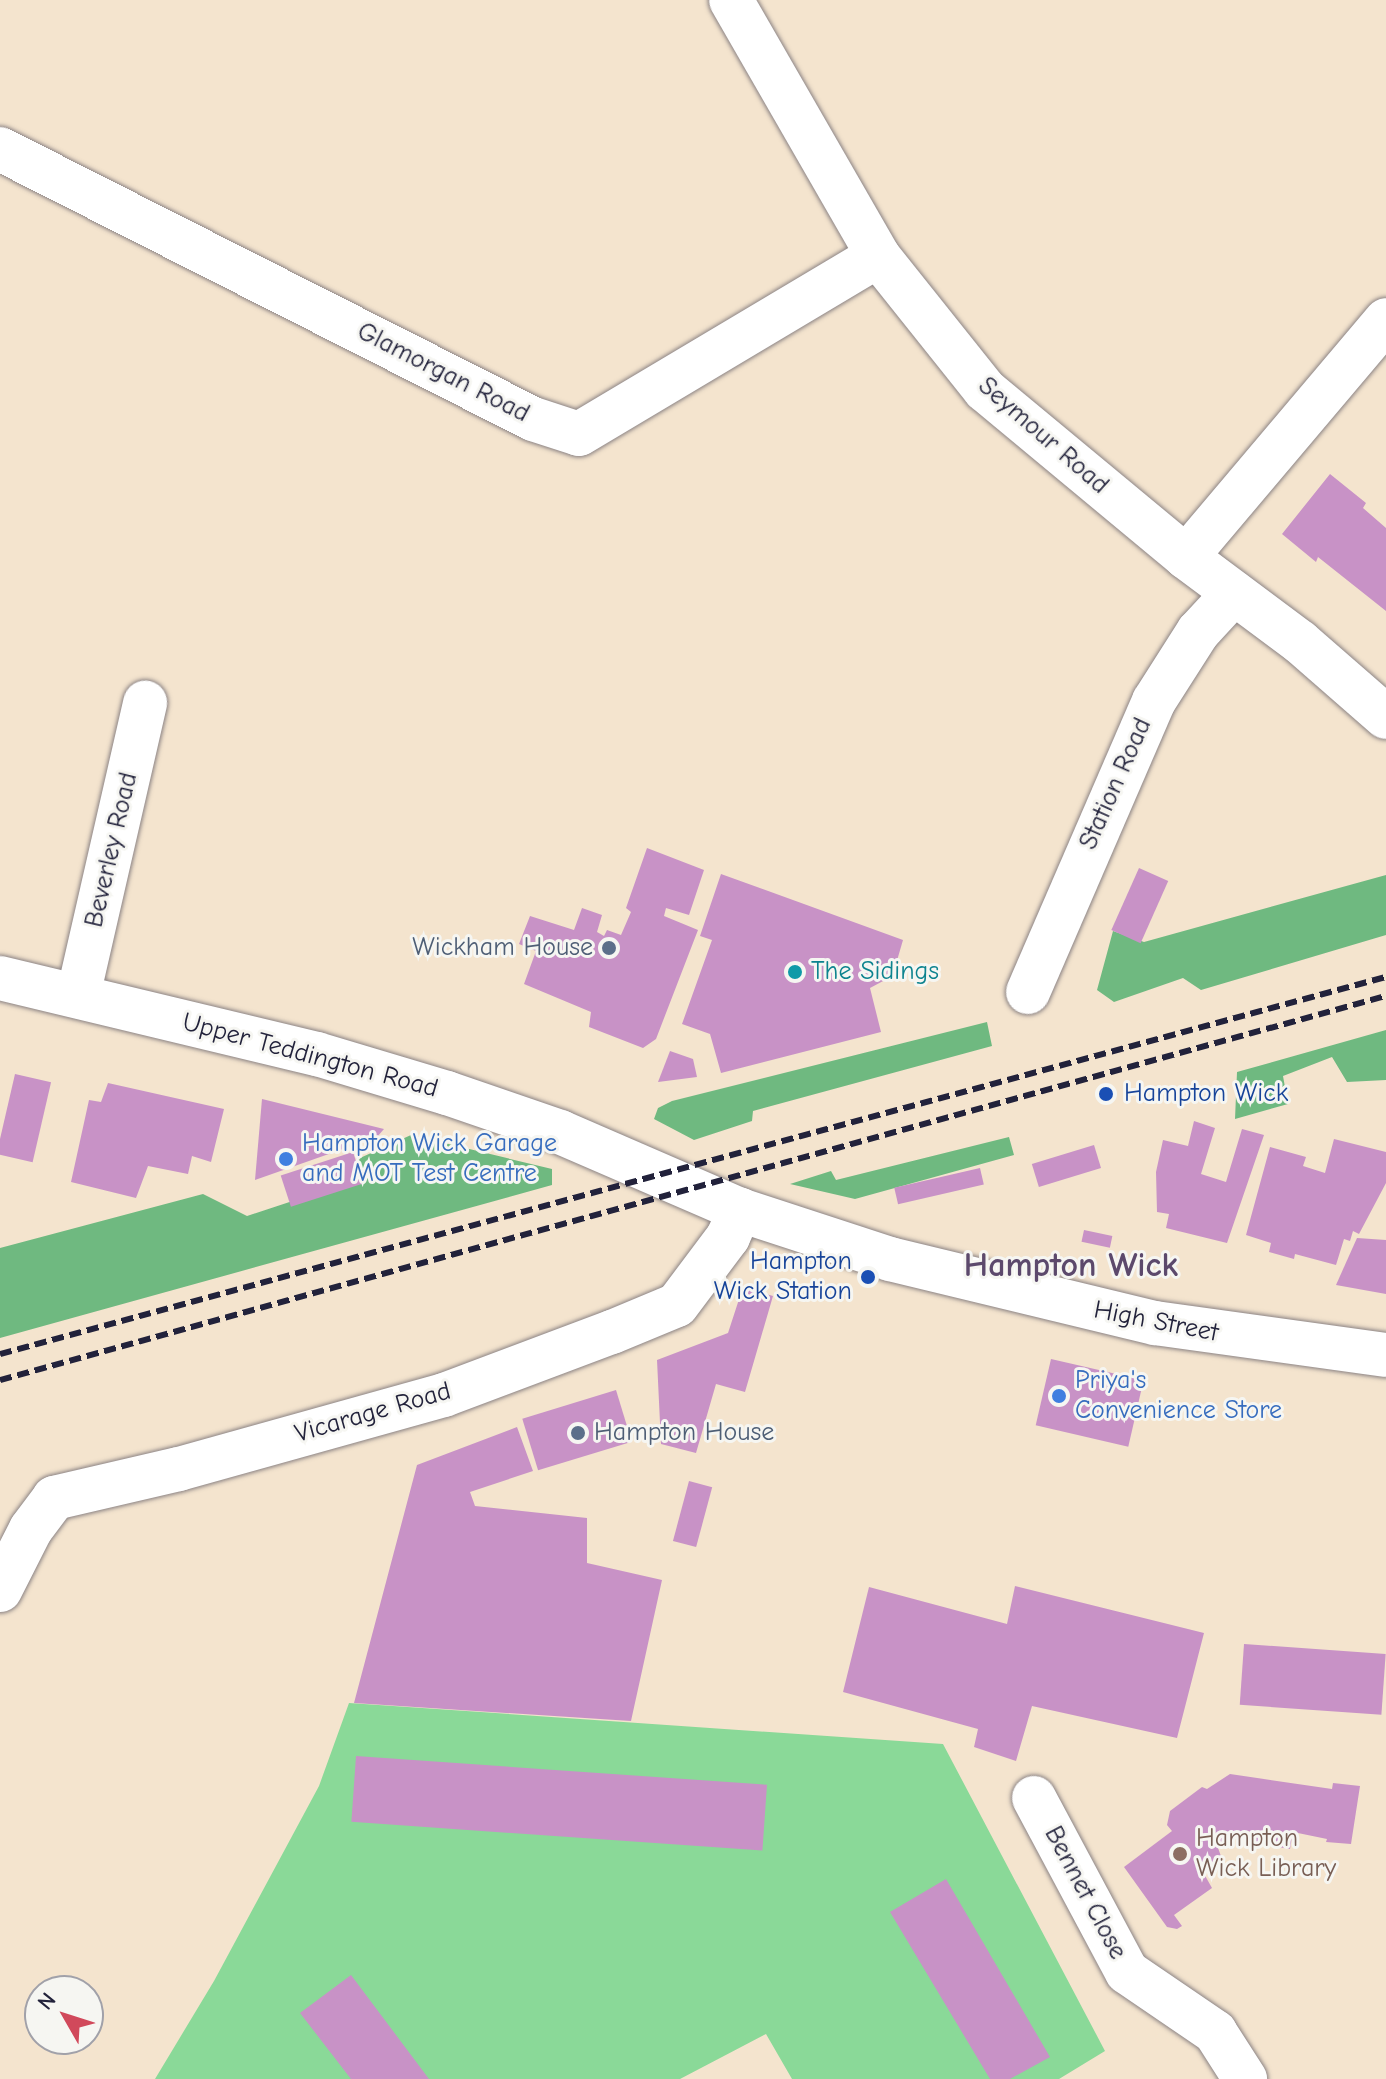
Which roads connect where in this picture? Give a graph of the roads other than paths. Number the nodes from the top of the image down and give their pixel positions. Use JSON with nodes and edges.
{"nodes":[{"id":1,"x":731,"y":0,"type":"edge"},
{"id":2,"x":0,"y":149,"type":"edge"},
{"id":3,"x":878,"y":256,"type":"junction"},
{"id":4,"x":1386,"y":320,"type":"edge"},
{"id":5,"x":1186,"y":557,"type":"junction"},
{"id":6,"x":1234,"y":593,"type":"junction"},
{"id":7,"x":145,"y":703,"type":"dead end"},
{"id":8,"x":1386,"y":717,"type":"edge"},
{"id":9,"x":0,"y":978,"type":"edge"},
{"id":10,"x":1028,"y":992,"type":"dead end"},
{"id":11,"x":78,"y":996,"type":"junction"},
{"id":12,"x":615,"y":1154,"type":"joint"},
{"id":13,"x":740,"y":1210,"type":"junction"},
{"id":14,"x":1386,"y":1355,"type":"edge"},
{"id":15,"x":0,"y":1590,"type":"edge"},
{"id":16,"x":1034,"y":1798,"type":"dead end"},
{"id":17,"x":1245,"y":2079,"type":"edge"}],
"edges":[{"from":1,"to":3,"type":"street","name":"Seymour Road"},
{"from":2,"to":3,"type":"street","name":"Glamorgan Road"},
{"from":3,"to":5,"type":"street","name":"Seymour Road"},
{"from":4,"to":5,"type":"street"},
{"from":5,"to":6,"type":"street","name":"Seymour Road"},
{"from":6,"to":8,"type":"street","name":"Seymour Road"},
{"from":6,"to":10,"type":"street","name":"Station Road"},
{"from":7,"to":11,"type":"street","name":"Beverley Road"},
{"from":9,"to":11,"type":"street","name":"Upper Teddington Road"},
{"from":11,"to":12,"type":"street","name":"Upper Teddington Road"},
{"from":12,"to":13,"type":"street","name":"High Street"},
{"from":13,"to":14,"type":"street","name":"High Street"},
{"from":13,"to":15,"type":"street","name":"Vicarage Road"},
{"from":16,"to":17,"type":"street","name":"Bennet Close"}]}
